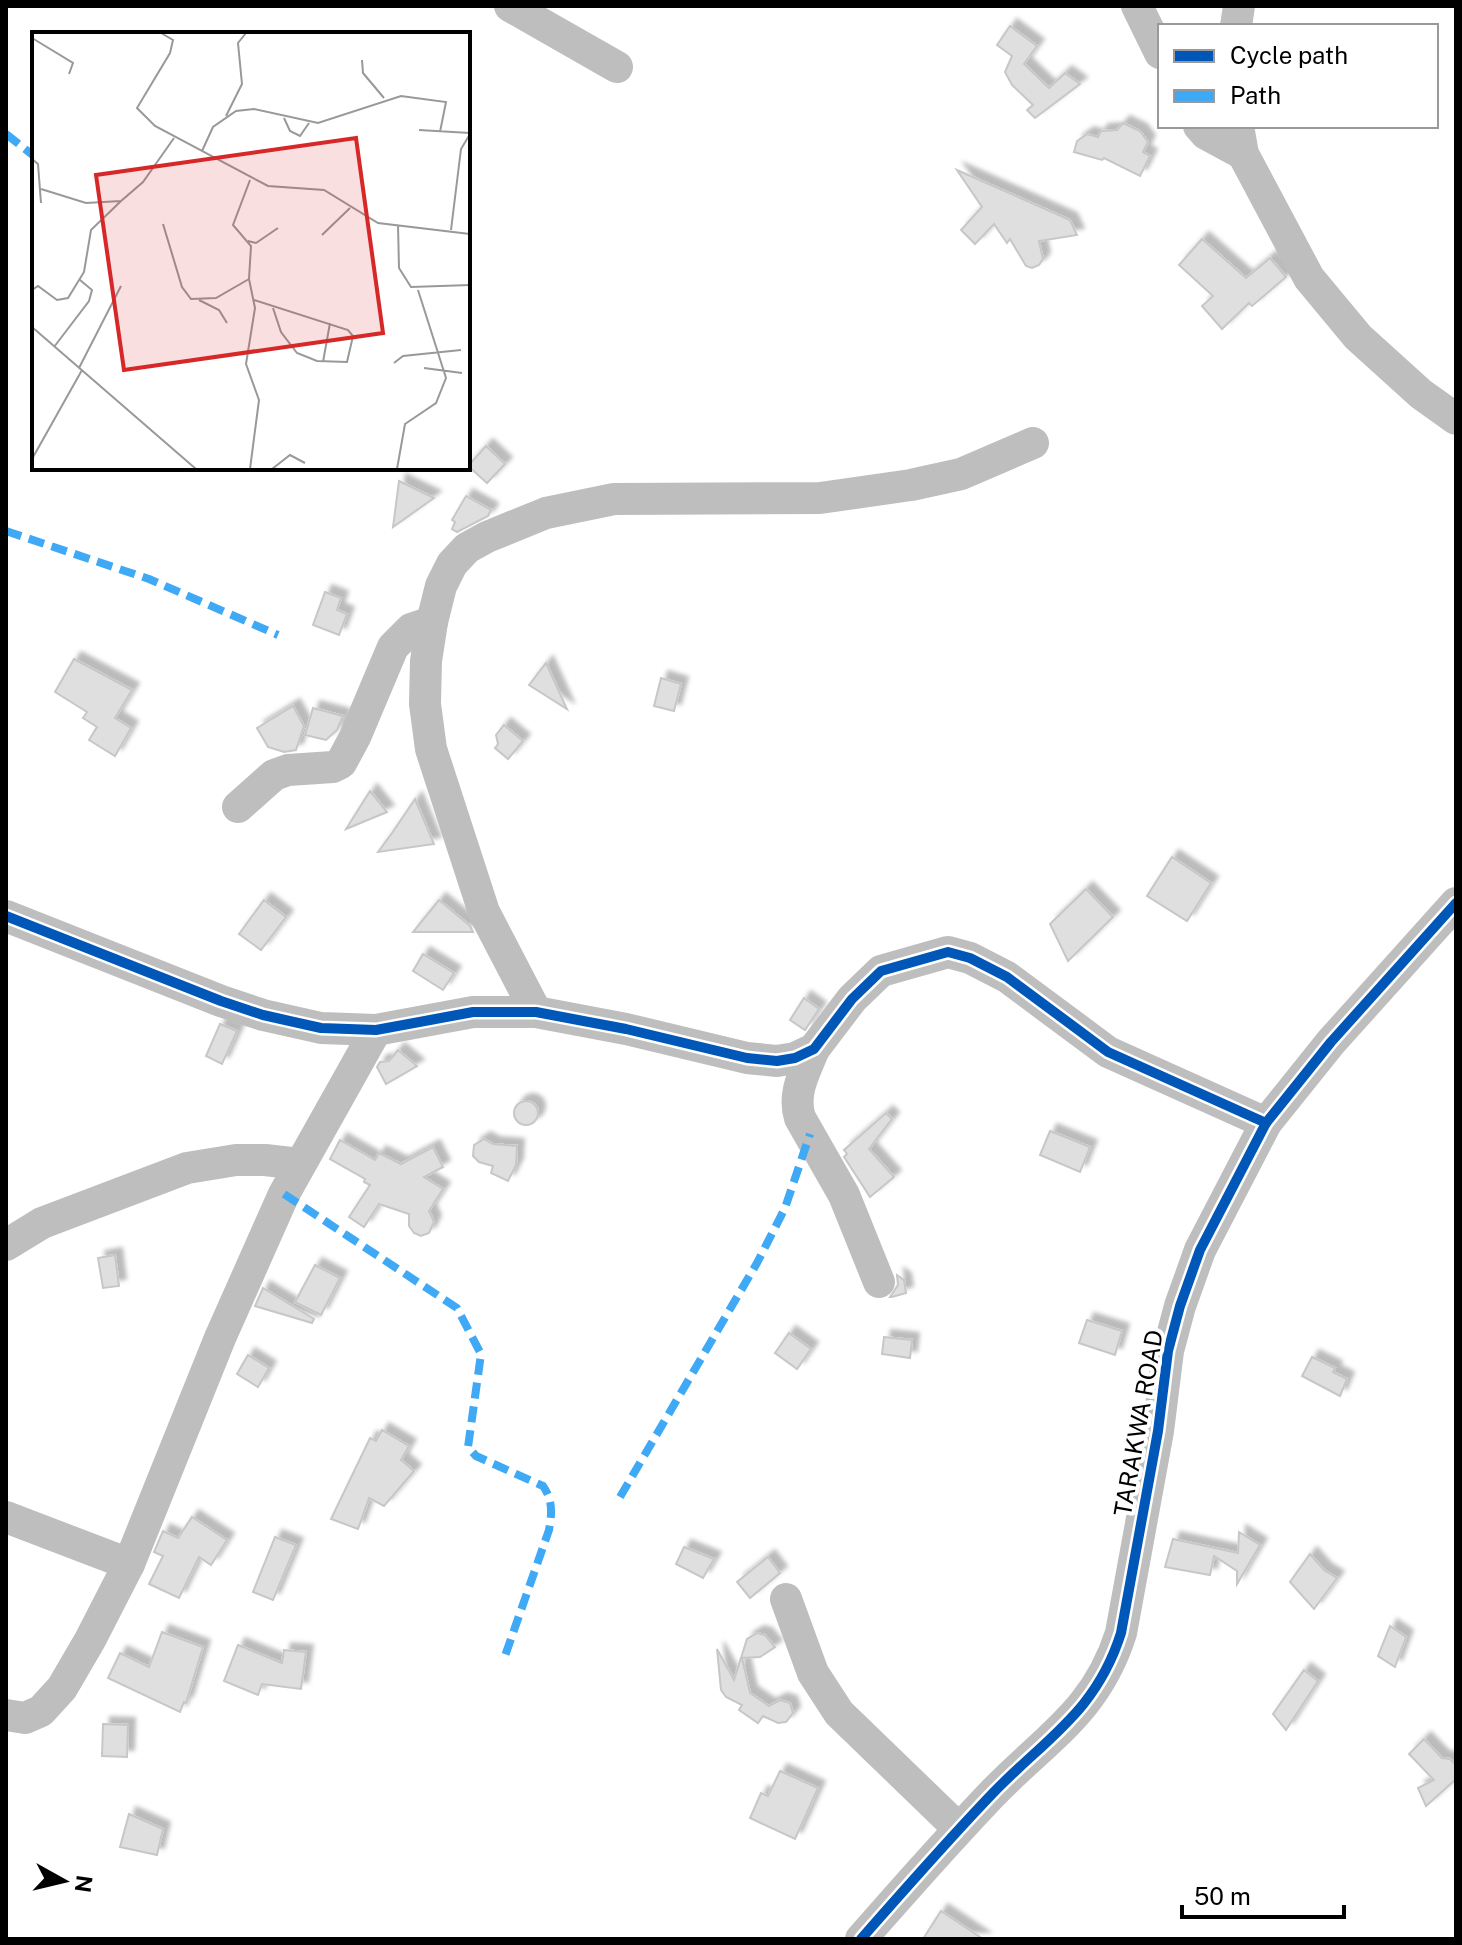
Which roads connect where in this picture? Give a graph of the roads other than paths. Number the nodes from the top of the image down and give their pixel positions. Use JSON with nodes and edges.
{"nodes":[{"id":1,"x":510,"y":6,"type":"edge"},
{"id":2,"x":1137,"y":6,"type":"edge"},
{"id":3,"x":1158,"y":49,"type":"edge"},
{"id":4,"x":617,"y":67,"type":"dead end"},
{"id":5,"x":1201,"y":128,"type":"edge"},
{"id":6,"x":1240,"y":140,"type":"edge"},
{"id":7,"x":1456,"y":419,"type":"edge"},
{"id":8,"x":1033,"y":443,"type":"dead end"},
{"id":9,"x":432,"y":622,"type":"junction"},
{"id":10,"x":238,"y":807,"type":"dead end"},
{"id":11,"x":1456,"y":903,"type":"edge"},
{"id":12,"x":6,"y":916,"type":"edge"},
{"id":13,"x":536,"y":1012,"type":"junction"},
{"id":14,"x":376,"y":1030,"type":"junction"},
{"id":15,"x":814,"y":1049,"type":"junction"},
{"id":16,"x":1266,"y":1123,"type":"junction"},
{"id":17,"x":300,"y":1164,"type":"junction"},
{"id":18,"x":6,"y":1245,"type":"edge"},
{"id":19,"x":879,"y":1282,"type":"dead end"},
{"id":20,"x":6,"y":1517,"type":"edge"},
{"id":21,"x":129,"y":1564,"type":"junction"},
{"id":22,"x":786,"y":1599,"type":"dead end"},
{"id":23,"x":6,"y":1715,"type":"edge"},
{"id":24,"x":959,"y":1829,"type":"junction"},
{"id":25,"x":861,"y":1939,"type":"edge"}],
"edges":[{"from":1,"to":4,"type":"street"},
{"from":2,"to":3,"type":"street"},
{"from":5,"to":6,"type":"street"},
{"from":6,"to":7,"type":"street"},
{"from":8,"to":9,"type":"street"},
{"from":9,"to":10,"type":"street"},
{"from":9,"to":13,"type":"street"},
{"from":11,"to":16,"type":"street","name":"TARAKWA ROAD"},
{"from":12,"to":14,"type":"street"},
{"from":13,"to":14,"type":"street"},
{"from":13,"to":15,"type":"street"},
{"from":14,"to":17,"type":"street"},
{"from":15,"to":16,"type":"street"},
{"from":15,"to":19,"type":"street"},
{"from":16,"to":24,"type":"street","name":"TARAKWA ROAD"},
{"from":17,"to":18,"type":"street"},
{"from":17,"to":21,"type":"street"},
{"from":20,"to":21,"type":"street"},
{"from":21,"to":23,"type":"street"},
{"from":22,"to":24,"type":"street"},
{"from":24,"to":25,"type":"street","name":"TARAKWA ROAD"}]}
